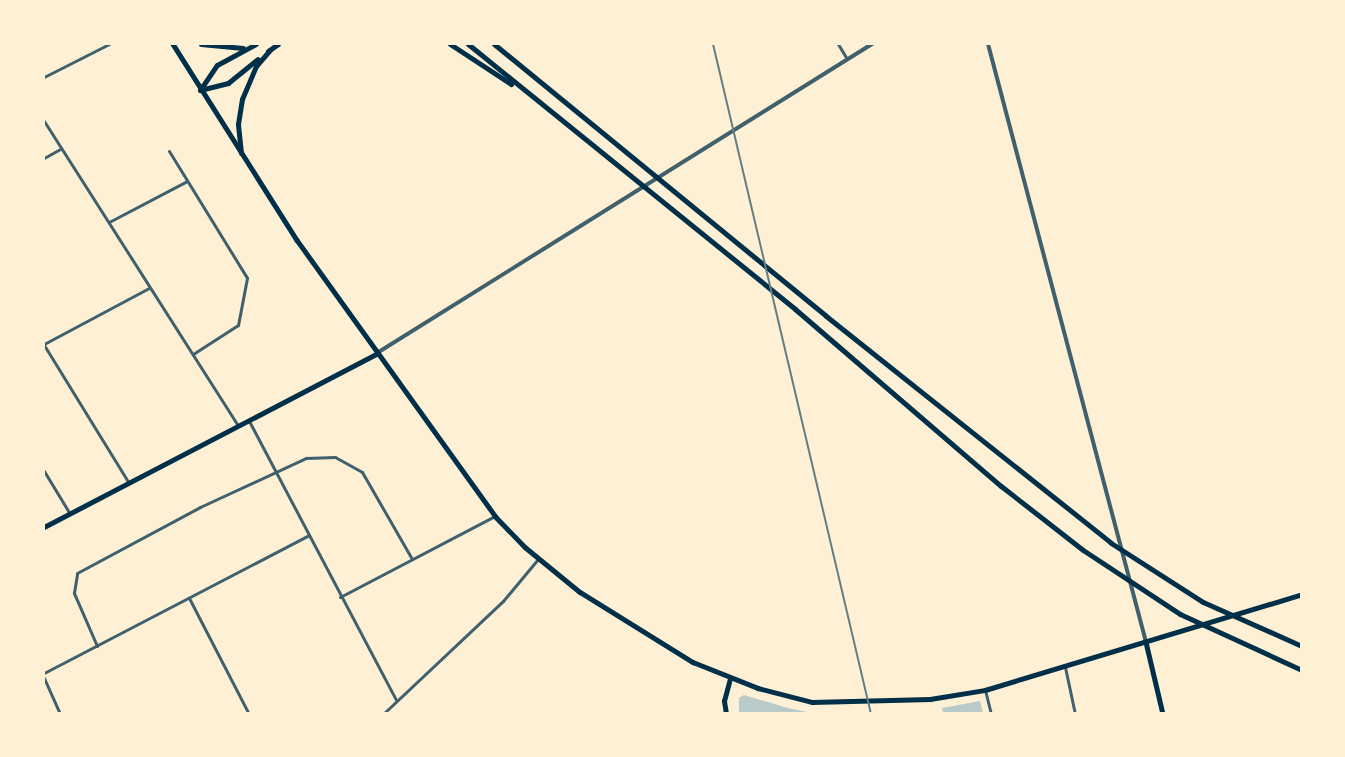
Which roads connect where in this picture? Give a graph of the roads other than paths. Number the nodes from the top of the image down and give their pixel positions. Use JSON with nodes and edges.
{"nodes":[{"id":1,"x":109,"y":44,"type":"edge"},
{"id":2,"x":173,"y":44,"type":"edge"},
{"id":3,"x":201,"y":44,"type":"edge"},
{"id":4,"x":278,"y":44,"type":"edge"},
{"id":5,"x":450,"y":44,"type":"edge"},
{"id":6,"x":468,"y":44,"type":"edge"},
{"id":7,"x":494,"y":44,"type":"edge"},
{"id":8,"x":838,"y":44,"type":"edge"},
{"id":9,"x":872,"y":44,"type":"edge"},
{"id":10,"x":988,"y":44,"type":"edge"},
{"id":11,"x":253,"y":45,"type":"edge"},
{"id":12,"x":270,"y":50,"type":"junction"},
{"id":13,"x":847,"y":59,"type":"junction"},
{"id":14,"x":44,"y":77,"type":"edge"},
{"id":15,"x":200,"y":90,"type":"junction"},
{"id":16,"x":535,"y":99,"type":"junction"},
{"id":17,"x":44,"y":120,"type":"edge"},
{"id":18,"x":60,"y":149,"type":"junction"},
{"id":19,"x":169,"y":151,"type":"dead end"},
{"id":20,"x":241,"y":153,"type":"junction"},
{"id":21,"x":44,"y":158,"type":"edge"},
{"id":22,"x":187,"y":180,"type":"junction"},
{"id":23,"x":109,"y":222,"type":"junction"},
{"id":24,"x":149,"y":288,"type":"junction"},
{"id":25,"x":44,"y":344,"type":"edge"},
{"id":26,"x":192,"y":354,"type":"junction"},
{"id":27,"x":376,"y":354,"type":"junction"},
{"id":28,"x":249,"y":421,"type":"junction"},
{"id":29,"x":238,"y":426,"type":"junction"},
{"id":30,"x":274,"y":470,"type":"junction"},
{"id":31,"x":44,"y":471,"type":"edge"},
{"id":32,"x":129,"y":483,"type":"junction"},
{"id":33,"x":70,"y":514,"type":"junction"},
{"id":34,"x":495,"y":516,"type":"junction"},
{"id":35,"x":44,"y":527,"type":"edge"},
{"id":36,"x":307,"y":536,"type":"junction"},
{"id":37,"x":412,"y":559,"type":"junction"},
{"id":38,"x":538,"y":559,"type":"junction"},
{"id":39,"x":1302,"y":594,"type":"edge"},
{"id":40,"x":340,"y":597,"type":"junction"},
{"id":41,"x":189,"y":598,"type":"junction"},
{"id":42,"x":1146,"y":642,"type":"junction"},
{"id":43,"x":97,"y":646,"type":"junction"},
{"id":44,"x":1302,"y":646,"type":"edge"},
{"id":45,"x":1064,"y":665,"type":"junction"},
{"id":46,"x":1302,"y":670,"type":"edge"},
{"id":47,"x":44,"y":673,"type":"edge"},
{"id":48,"x":44,"y":678,"type":"edge"},
{"id":49,"x":730,"y":678,"type":"junction"},
{"id":50,"x":985,"y":690,"type":"junction"},
{"id":51,"x":396,"y":700,"type":"junction"},
{"id":52,"x":60,"y":714,"type":"edge"},
{"id":53,"x":249,"y":714,"type":"edge"},
{"id":54,"x":383,"y":714,"type":"edge"},
{"id":55,"x":726,"y":714,"type":"edge"},
{"id":56,"x":991,"y":714,"type":"edge"},
{"id":57,"x":1075,"y":714,"type":"edge"},
{"id":58,"x":1163,"y":714,"type":"edge"}],
"edges":[{"from":1,"to":14,"type":"street"},
{"from":2,"to":15,"type":"main road"},
{"from":3,"to":11,"type":"highway"},
{"from":4,"to":12,"type":"highway"},
{"from":5,"to":16,"type":"highway"},
{"from":6,"to":16,"type":"highway"},
{"from":7,"to":44,"type":"highway"},
{"from":8,"to":13,"type":"street"},
{"from":9,"to":13,"type":"street"},
{"from":10,"to":42,"type":"street"},
{"from":11,"to":15,"type":"highway"},
{"from":12,"to":15,"type":"highway"},
{"from":12,"to":20,"type":"highway"},
{"from":13,"to":27,"type":"street"},
{"from":15,"to":20,"type":"main road"},
{"from":16,"to":46,"type":"highway"},
{"from":17,"to":18,"type":"street"},
{"from":18,"to":21,"type":"street"},
{"from":18,"to":23,"type":"street"},
{"from":19,"to":22,"type":"street"},
{"from":20,"to":27,"type":"main road"},
{"from":22,"to":23,"type":"street"},
{"from":22,"to":26,"type":"street"},
{"from":23,"to":24,"type":"street"},
{"from":24,"to":25,"type":"street"},
{"from":24,"to":26,"type":"street"},
{"from":25,"to":32,"type":"street"},
{"from":26,"to":29,"type":"street"},
{"from":27,"to":28,"type":"main road"},
{"from":27,"to":34,"type":"main road"},
{"from":28,"to":29,"type":"main road"},
{"from":28,"to":30,"type":"street"},
{"from":29,"to":32,"type":"main road"},
{"from":30,"to":36,"type":"street"},
{"from":30,"to":37,"type":"street"},
{"from":30,"to":43,"type":"street"},
{"from":31,"to":33,"type":"street"},
{"from":32,"to":33,"type":"main road"},
{"from":33,"to":35,"type":"main road"},
{"from":34,"to":37,"type":"street"},
{"from":34,"to":38,"type":"main road"},
{"from":36,"to":40,"type":"street"},
{"from":36,"to":41,"type":"street"},
{"from":37,"to":40,"type":"street"},
{"from":38,"to":49,"type":"main road"},
{"from":38,"to":51,"type":"street"},
{"from":39,"to":42,"type":"main road"},
{"from":40,"to":51,"type":"street"},
{"from":41,"to":43,"type":"street"},
{"from":41,"to":53,"type":"street"},
{"from":42,"to":45,"type":"main road"},
{"from":42,"to":58,"type":"main road"},
{"from":43,"to":47,"type":"street"},
{"from":45,"to":50,"type":"main road"},
{"from":45,"to":57,"type":"street"},
{"from":48,"to":52,"type":"street"},
{"from":49,"to":50,"type":"main road"},
{"from":49,"to":55,"type":"main road"},
{"from":50,"to":56,"type":"street"},
{"from":51,"to":54,"type":"street"}]}
